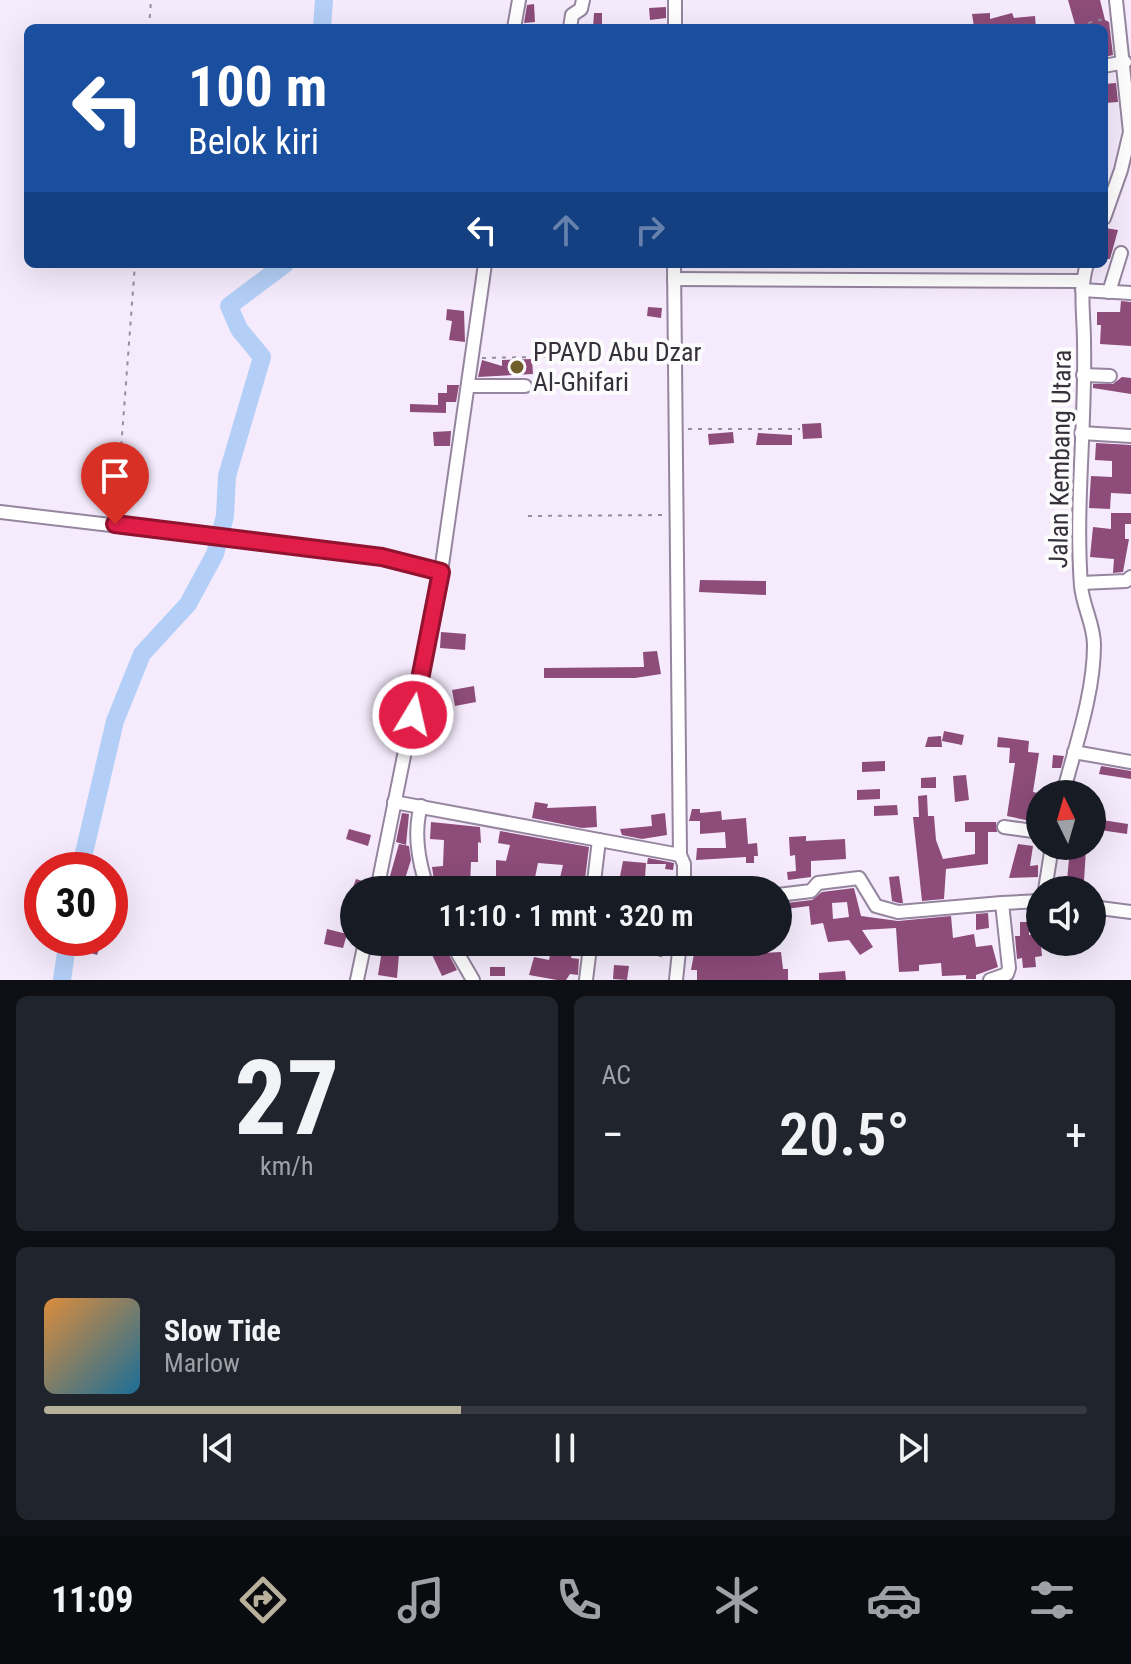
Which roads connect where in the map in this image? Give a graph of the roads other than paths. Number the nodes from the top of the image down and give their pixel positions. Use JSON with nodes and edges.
{"nodes":[{"id":1,"x":519,"y":0,"type":"edge"},
{"id":2,"x":583,"y":0,"type":"edge"},
{"id":3,"x":675,"y":0,"type":"edge"},
{"id":4,"x":1116,"y":4,"type":"edge"},
{"id":5,"x":515,"y":24,"type":"edge"},
{"id":6,"x":571,"y":24,"type":"edge"},
{"id":7,"x":675,"y":24,"type":"edge"},
{"id":8,"x":1108,"y":67,"type":"edge"},
{"id":9,"x":1128,"y":72,"type":"edge"},
{"id":10,"x":1129,"y":151,"type":"edge"},
{"id":11,"x":1108,"y":204,"type":"edge"},
{"id":12,"x":1121,"y":253,"type":"dead end"},
{"id":13,"x":485,"y":268,"type":"edge"},
{"id":14,"x":674,"y":268,"type":"edge"},
{"id":15,"x":932,"y":268,"type":"edge"},
{"id":16,"x":1086,"y":268,"type":"edge"},
{"id":17,"x":674,"y":279,"type":"junction"},
{"id":18,"x":931,"y":280,"type":"junction"},
{"id":19,"x":1082,"y":286,"type":"junction"},
{"id":20,"x":1109,"y":292,"type":"junction"},
{"id":21,"x":1131,"y":293,"type":"edge"},
{"id":22,"x":1083,"y":375,"type":"junction"},
{"id":23,"x":1110,"y":376,"type":"dead end"},
{"id":24,"x":468,"y":386,"type":"junction"},
{"id":25,"x":525,"y":386,"type":"dead end"},
{"id":26,"x":1081,"y":433,"type":"junction"},
{"id":27,"x":1131,"y":436,"type":"edge"},
{"id":28,"x":0,"y":512,"type":"edge"},
{"id":29,"x":441,"y":572,"type":"junction"},
{"id":30,"x":1131,"y":577,"type":"edge"},
{"id":31,"x":1081,"y":583,"type":"junction"},
{"id":32,"x":1074,"y":752,"type":"junction"},
{"id":33,"x":1131,"y":762,"type":"edge"},
{"id":34,"x":1067,"y":780,"type":"edge"},
{"id":35,"x":394,"y":802,"type":"junction"},
{"id":36,"x":421,"y":806,"type":"junction"},
{"id":37,"x":1004,"y":827,"type":"dead end"},
{"id":38,"x":1026,"y":830,"type":"edge"},
{"id":39,"x":599,"y":840,"type":"junction"},
{"id":40,"x":680,"y":855,"type":"junction"},
{"id":41,"x":380,"y":876,"type":"edge"},
{"id":42,"x":425,"y":876,"type":"edge"},
{"id":43,"x":595,"y":876,"type":"edge"},
{"id":44,"x":684,"y":876,"type":"edge"},
{"id":45,"x":792,"y":893,"type":"edge"},
{"id":46,"x":1026,"y":902,"type":"edge"},
{"id":47,"x":1002,"y":903,"type":"junction"},
{"id":48,"x":1106,"y":909,"type":"edge"},
{"id":49,"x":1131,"y":912,"type":"edge"},
{"id":50,"x":362,"y":956,"type":"edge"},
{"id":51,"x":459,"y":956,"type":"edge"},
{"id":52,"x":588,"y":956,"type":"edge"},
{"id":53,"x":679,"y":956,"type":"edge"},
{"id":54,"x":357,"y":980,"type":"edge"},
{"id":55,"x":473,"y":980,"type":"edge"},
{"id":56,"x":586,"y":980,"type":"edge"},
{"id":57,"x":676,"y":980,"type":"edge"},
{"id":58,"x":990,"y":980,"type":"edge"}],
"edges":[{"from":1,"to":5,"type":"street"},
{"from":2,"to":6,"type":"street"},
{"from":3,"to":7,"type":"street"},
{"from":4,"to":9,"type":"street"},
{"from":8,"to":9,"type":"street"},
{"from":9,"to":10,"type":"street"},
{"from":10,"to":11,"type":"street"},
{"from":12,"to":20,"type":"street"},
{"from":13,"to":24,"type":"street"},
{"from":14,"to":17,"type":"street"},
{"from":15,"to":18,"type":"street"},
{"from":16,"to":19,"type":"street","name":"Jalan Kembang Utara"},
{"from":17,"to":18,"type":"street"},
{"from":17,"to":40,"type":"street"},
{"from":18,"to":19,"type":"street"},
{"from":19,"to":20,"type":"street"},
{"from":19,"to":22,"type":"street","name":"Jalan Kembang Utara"},
{"from":20,"to":21,"type":"street"},
{"from":22,"to":23,"type":"street"},
{"from":22,"to":26,"type":"street","name":"Jalan Kembang Utara"},
{"from":24,"to":25,"type":"street"},
{"from":24,"to":29,"type":"street"},
{"from":26,"to":27,"type":"street"},
{"from":26,"to":31,"type":"street","name":"Jalan Kembang Utara"},
{"from":28,"to":29,"type":"street"},
{"from":29,"to":35,"type":"street"},
{"from":30,"to":31,"type":"street"},
{"from":31,"to":32,"type":"street","name":"Jalan Kembang Utara"},
{"from":32,"to":33,"type":"street"},
{"from":32,"to":34,"type":"street","name":"Jalan Kembang Utara"},
{"from":35,"to":36,"type":"street"},
{"from":35,"to":41,"type":"street"},
{"from":36,"to":39,"type":"street"},
{"from":36,"to":42,"type":"street"},
{"from":37,"to":38,"type":"street"},
{"from":39,"to":40,"type":"street"},
{"from":39,"to":43,"type":"street"},
{"from":40,"to":44,"type":"street"},
{"from":45,"to":47,"type":"street"},
{"from":46,"to":47,"type":"street"},
{"from":47,"to":58,"type":"street"},
{"from":48,"to":49,"type":"street"},
{"from":50,"to":54,"type":"street"},
{"from":51,"to":55,"type":"street"},
{"from":52,"to":56,"type":"street"},
{"from":53,"to":57,"type":"street"}]}
